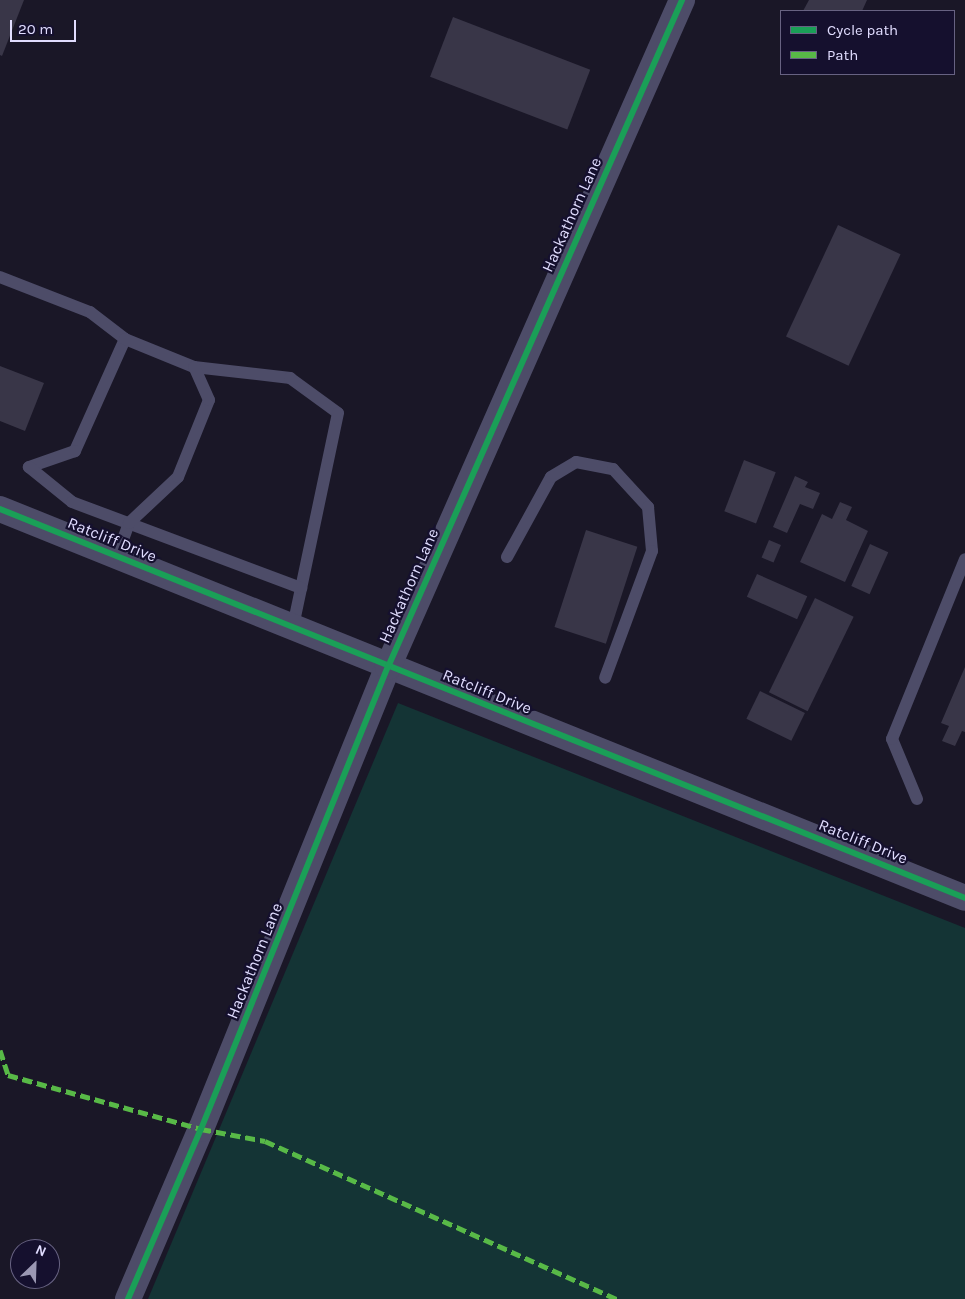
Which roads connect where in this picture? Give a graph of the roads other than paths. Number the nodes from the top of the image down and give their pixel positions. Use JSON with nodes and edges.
{"nodes":[{"id":1,"x":682,"y":0,"type":"edge"},
{"id":2,"x":0,"y":276,"type":"edge"},
{"id":3,"x":125,"y":340,"type":"junction"},
{"id":4,"x":194,"y":367,"type":"junction"},
{"id":5,"x":0,"y":509,"type":"edge"},
{"id":6,"x":129,"y":522,"type":"junction"},
{"id":7,"x":117,"y":556,"type":"junction"},
{"id":8,"x":507,"y":557,"type":"dead end"},
{"id":9,"x":965,"y":559,"type":"edge"},
{"id":10,"x":301,"y":588,"type":"junction"},
{"id":11,"x":293,"y":627,"type":"junction"},
{"id":12,"x":388,"y":667,"type":"junction"},
{"id":13,"x":605,"y":678,"type":"dead end"},
{"id":14,"x":917,"y":799,"type":"dead end"},
{"id":15,"x":965,"y":898,"type":"edge"},
{"id":16,"x":128,"y":1299,"type":"edge"}],
"edges":[{"from":1,"to":12,"type":"street","name":"Hackathorn Lane"},
{"from":2,"to":3,"type":"lane"},
{"from":3,"to":4,"type":"lane"},
{"from":3,"to":6,"type":"lane"},
{"from":4,"to":6,"type":"lane"},
{"from":4,"to":10,"type":"lane"},
{"from":5,"to":7,"type":"street","name":"Ratcliff Drive"},
{"from":6,"to":7,"type":"lane"},
{"from":6,"to":10,"type":"lane"},
{"from":7,"to":11,"type":"street","name":"Ratcliff Drive"},
{"from":8,"to":13,"type":"lane"},
{"from":9,"to":14,"type":"lane"},
{"from":10,"to":11,"type":"lane"},
{"from":11,"to":12,"type":"street","name":"Ratcliff Drive"},
{"from":12,"to":15,"type":"street","name":"Ratcliff Drive"},
{"from":12,"to":16,"type":"street","name":"Hackathorn Lane"}]}
